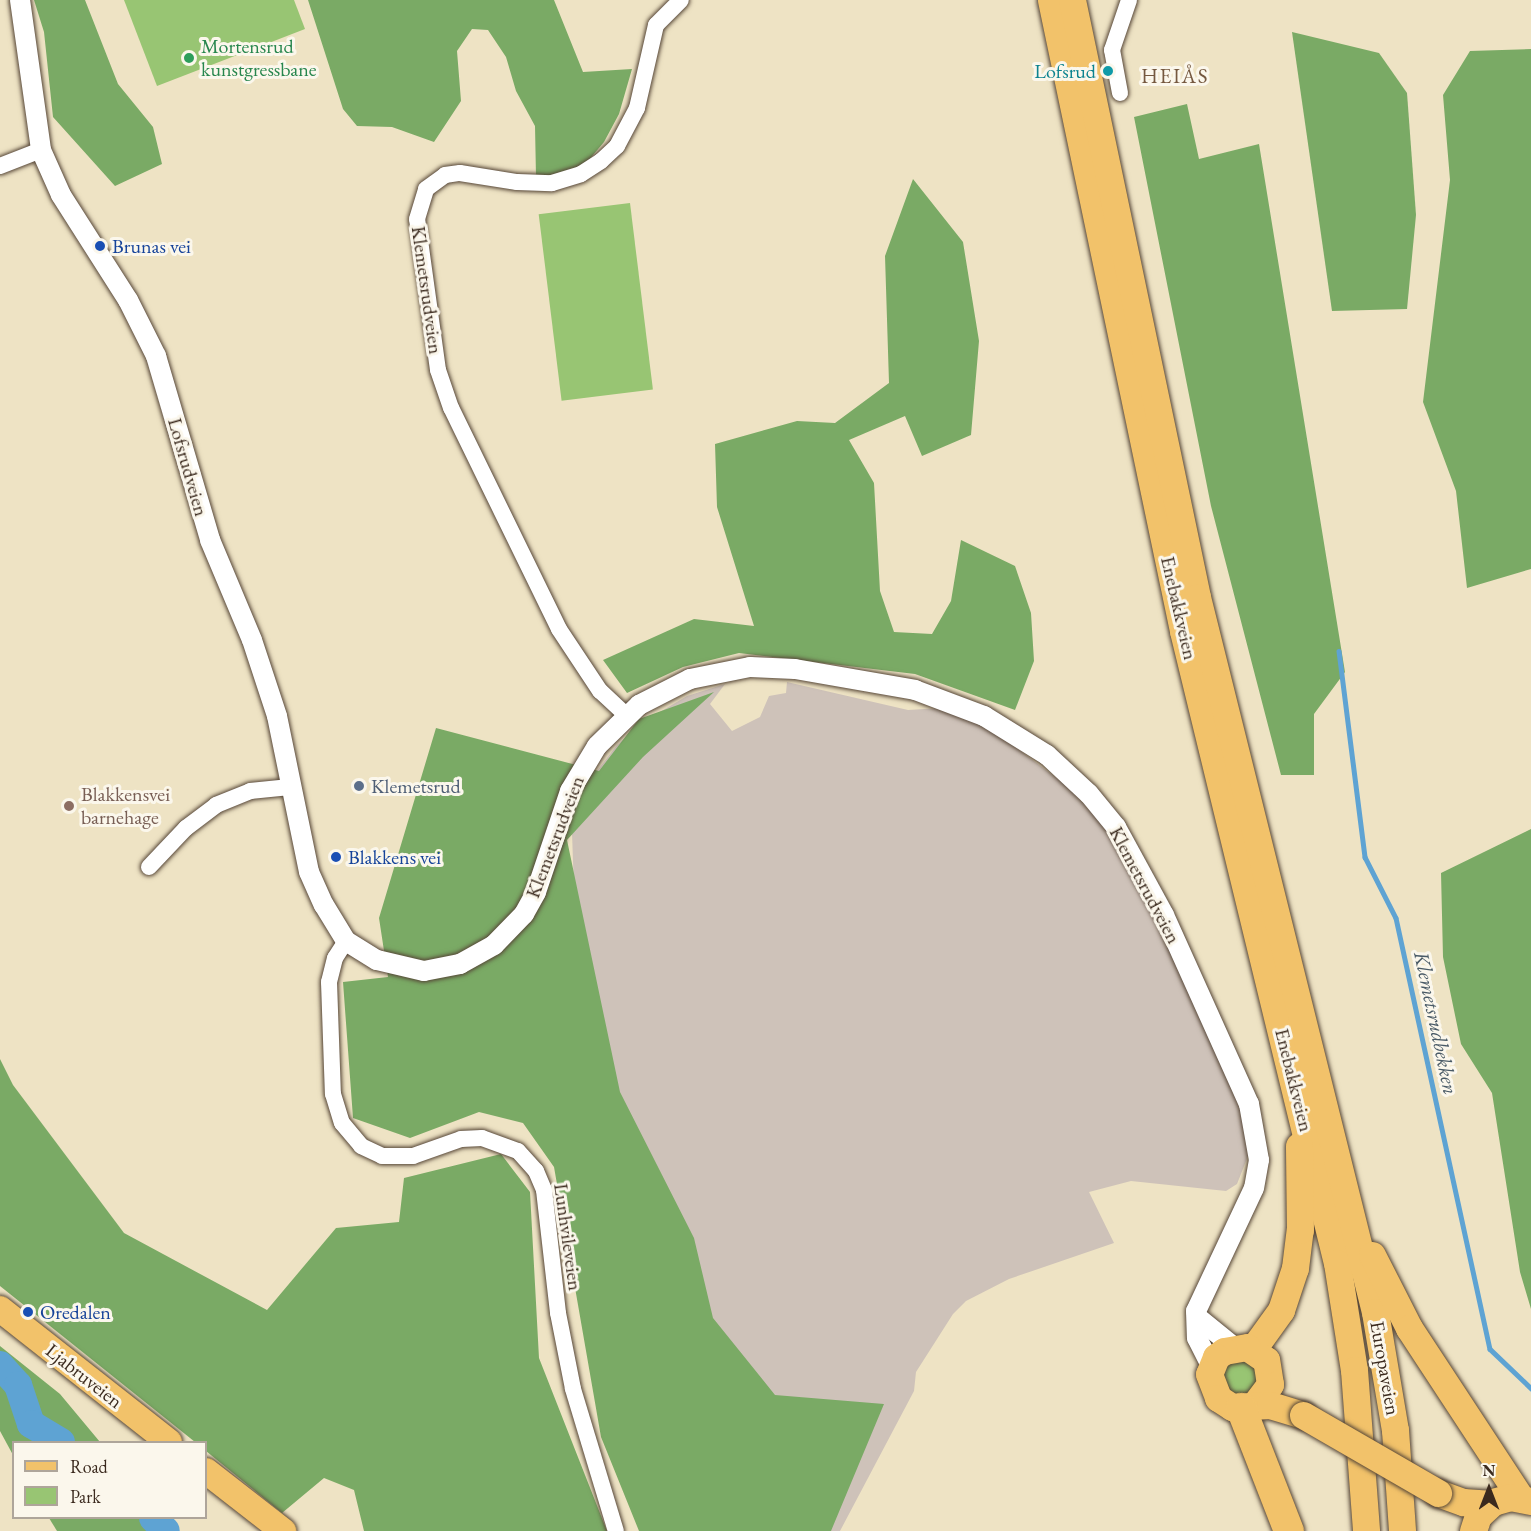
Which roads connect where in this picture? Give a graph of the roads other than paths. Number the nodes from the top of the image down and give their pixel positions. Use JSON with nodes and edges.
{"nodes":[{"id":1,"x":20,"y":0,"type":"edge"},
{"id":2,"x":681,"y":0,"type":"edge"},
{"id":3,"x":1051,"y":0,"type":"edge"},
{"id":4,"x":1072,"y":0,"type":"edge"},
{"id":5,"x":1129,"y":0,"type":"edge"},
{"id":6,"x":1120,"y":93,"type":"dead end"},
{"id":7,"x":41,"y":150,"type":"junction"},
{"id":8,"x":0,"y":166,"type":"edge"},
{"id":9,"x":626,"y":715,"type":"junction"},
{"id":10,"x":290,"y":787,"type":"junction"},
{"id":11,"x":149,"y":867,"type":"dead end"},
{"id":12,"x":346,"y":941,"type":"junction"},
{"id":13,"x":1298,"y":1095,"type":"junction"},
{"id":14,"x":1338,"y":1210,"type":"junction"},
{"id":15,"x":0,"y":1309,"type":"edge"},
{"id":16,"x":1197,"y":1317,"type":"junction"},
{"id":17,"x":1243,"y":1348,"type":"junction"},
{"id":18,"x":1211,"y":1366,"type":"junction"},
{"id":19,"x":1271,"y":1375,"type":"junction"},
{"id":20,"x":1248,"y":1406,"type":"junction"},
{"id":21,"x":1300,"y":1413,"type":"junction"},
{"id":22,"x":166,"y":1441,"type":"edge"},
{"id":23,"x":207,"y":1472,"type":"edge"},
{"id":24,"x":1439,"y":1494,"type":"junction"},
{"id":25,"x":1525,"y":1499,"type":"edge"},
{"id":26,"x":1489,"y":1504,"type":"junction"},
{"id":27,"x":283,"y":1531,"type":"edge"},
{"id":28,"x":616,"y":1531,"type":"edge"},
{"id":29,"x":1289,"y":1531,"type":"edge"},
{"id":30,"x":1366,"y":1531,"type":"edge"},
{"id":31,"x":1402,"y":1531,"type":"edge"},
{"id":32,"x":1471,"y":1531,"type":"edge"}],
"edges":[{"from":1,"to":7,"type":"street","name":"Lofsrudveien"},
{"from":2,"to":9,"type":"street","name":"Klemetsrudveien"},
{"from":3,"to":13,"type":"highway","name":"Enebakkveien"},
{"from":4,"to":14,"type":"highway","name":"Enebakkveien"},
{"from":5,"to":6,"type":"street"},
{"from":7,"to":8,"type":"street"},
{"from":7,"to":10,"type":"street","name":"Lofsrudveien"},
{"from":9,"to":12,"type":"street","name":"Klemetsrudveien"},
{"from":9,"to":16,"type":"street","name":"Klemetsrudveien"},
{"from":10,"to":11,"type":"street"},
{"from":10,"to":12,"type":"street","name":"Lofsrudveien"},
{"from":12,"to":28,"type":"street","name":"Lunhvileveien"},
{"from":13,"to":14,"type":"highway","name":"Enebakkveien"},
{"from":13,"to":17,"type":"highway"},
{"from":14,"to":25,"type":"highway"},
{"from":14,"to":30,"type":"highway","name":"Europaveien"},
{"from":14,"to":31,"type":"highway","name":"Europaveien"},
{"from":15,"to":22,"type":"main road","name":"Ljabruveien"},
{"from":16,"to":17,"type":"street"},
{"from":16,"to":18,"type":"street","name":"Klemetsrudveien"},
{"from":17,"to":18,"type":"highway"},
{"from":17,"to":19,"type":"highway"},
{"from":18,"to":20,"type":"highway"},
{"from":19,"to":20,"type":"highway"},
{"from":19,"to":21,"type":"highway"},
{"from":20,"to":21,"type":"highway"},
{"from":20,"to":29,"type":"highway"},
{"from":21,"to":24,"type":"highway","bridge":true},
{"from":23,"to":27,"type":"main road"},
{"from":24,"to":26,"type":"highway"},
{"from":24,"to":32,"type":"highway"},
{"from":25,"to":26,"type":"highway"},
{"from":26,"to":32,"type":"highway"}]}
